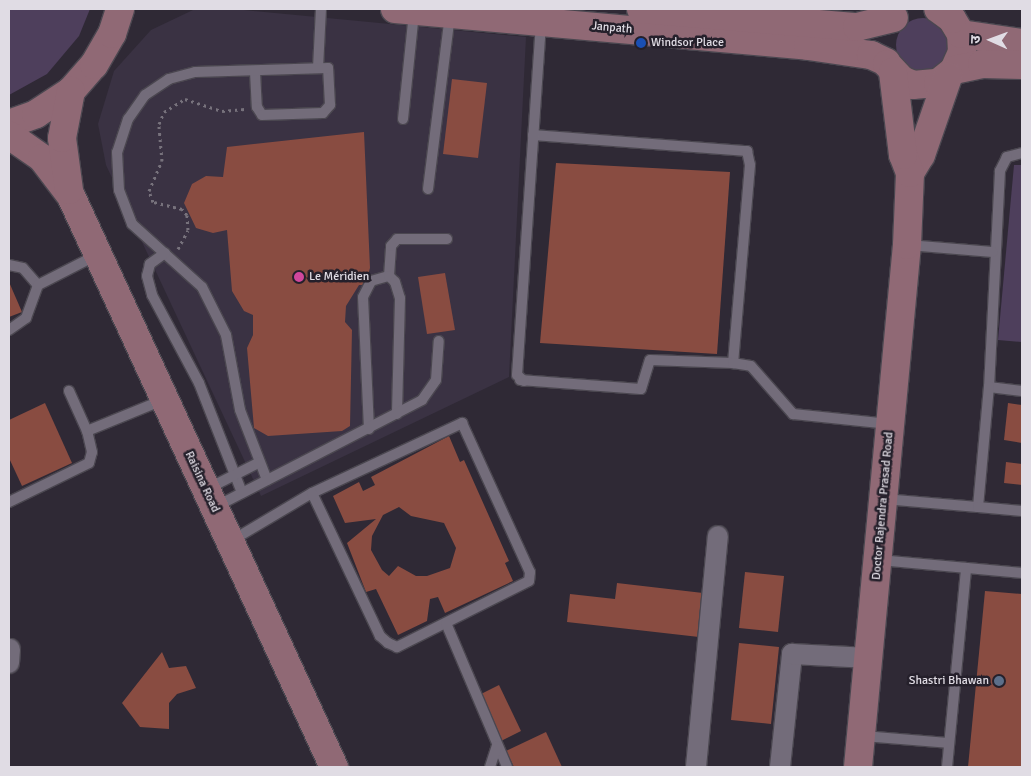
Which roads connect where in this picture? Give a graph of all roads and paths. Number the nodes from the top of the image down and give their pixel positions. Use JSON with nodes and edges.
{"nodes":[{"id":1,"x":120,"y":9,"type":"edge"},
{"id":2,"x":322,"y":9,"type":"edge"},
{"id":3,"x":648,"y":9,"type":"edge"},
{"id":4,"x":426,"y":11,"type":"edge"},
{"id":5,"x":902,"y":12,"type":"edge"},
{"id":6,"x":947,"y":16,"type":"edge"},
{"id":7,"x":541,"y":21,"type":"junction"},
{"id":8,"x":1022,"y":43,"type":"edge"},
{"id":9,"x":1022,"y":65,"type":"edge"},
{"id":10,"x":890,"y":67,"type":"junction"},
{"id":11,"x":318,"y":68,"type":"junction"},
{"id":12,"x":254,"y":72,"type":"junction"},
{"id":13,"x":951,"y":73,"type":"junction"},
{"id":14,"x":70,"y":91,"type":"junction"},
{"id":15,"x":257,"y":107,"type":"junction"},
{"id":16,"x":403,"y":119,"type":"dead end"},
{"id":17,"x":9,"y":124,"type":"edge"},
{"id":18,"x":9,"y":135,"type":"edge"},
{"id":19,"x":533,"y":135,"type":"junction"},
{"id":20,"x":1022,"y":153,"type":"edge"},
{"id":21,"x":910,"y":173,"type":"junction"},
{"id":22,"x":428,"y":189,"type":"dead end"},
{"id":23,"x":71,"y":196,"type":"junction"},
{"id":24,"x":447,"y":239,"type":"dead end"},
{"id":25,"x":907,"y":245,"type":"junction"},
{"id":26,"x":993,"y":252,"type":"junction"},
{"id":27,"x":165,"y":254,"type":"junction"},
{"id":28,"x":98,"y":255,"type":"junction"},
{"id":29,"x":9,"y":265,"type":"edge"},
{"id":30,"x":180,"y":267,"type":"junction"},
{"id":31,"x":389,"y":276,"type":"junction"},
{"id":32,"x":38,"y":285,"type":"junction"},
{"id":33,"x":9,"y":330,"type":"edge"},
{"id":34,"x":439,"y":341,"type":"dead end"},
{"id":35,"x":733,"y":364,"type":"junction"},
{"id":36,"x":989,"y":387,"type":"junction"},
{"id":37,"x":69,"y":391,"type":"dead end"},
{"id":38,"x":1022,"y":391,"type":"edge"},
{"id":39,"x":164,"y":400,"type":"junction"},
{"id":40,"x":397,"y":414,"type":"junction"},
{"id":41,"x":890,"y":424,"type":"junction"},
{"id":42,"x":369,"y":429,"type":"junction"},
{"id":43,"x":87,"y":431,"type":"junction"},
{"id":44,"x":260,"y":462,"type":"junction"},
{"id":45,"x":234,"y":475,"type":"junction"},
{"id":46,"x":267,"y":480,"type":"junction"},
{"id":47,"x":312,"y":492,"type":"junction"},
{"id":48,"x":242,"y":493,"type":"junction"},
{"id":49,"x":210,"y":498,"type":"junction"},
{"id":50,"x":883,"y":499,"type":"junction"},
{"id":51,"x":9,"y":502,"type":"edge"},
{"id":52,"x":978,"y":507,"type":"junction"},
{"id":53,"x":1022,"y":510,"type":"edge"},
{"id":54,"x":718,"y":536,"type":"dead end"},
{"id":55,"x":230,"y":541,"type":"junction"},
{"id":56,"x":878,"y":560,"type":"junction"},
{"id":57,"x":966,"y":568,"type":"junction"},
{"id":58,"x":1022,"y":573,"type":"edge"},
{"id":59,"x":446,"y":623,"type":"junction"},
{"id":60,"x":868,"y":658,"type":"junction"},
{"id":61,"x":861,"y":736,"type":"junction"},
{"id":62,"x":949,"y":743,"type":"junction"},
{"id":63,"x":497,"y":746,"type":"junction"},
{"id":64,"x":334,"y":767,"type":"edge"},
{"id":65,"x":490,"y":767,"type":"edge"},
{"id":66,"x":507,"y":767,"type":"edge"},
{"id":67,"x":696,"y":767,"type":"edge"},
{"id":68,"x":780,"y":767,"type":"edge"},
{"id":69,"x":858,"y":767,"type":"edge"},
{"id":70,"x":947,"y":767,"type":"edge"}],
"edges":[{"from":1,"to":14,"type":"main road"},
{"from":2,"to":11,"type":"lane"},
{"from":3,"to":5,"type":"main road"},
{"from":4,"to":7,"type":"main road","name":"Janpath"},
{"from":4,"to":16,"type":"lane"},
{"from":4,"to":22,"type":"lane"},
{"from":5,"to":10,"type":"main road"},
{"from":6,"to":8,"type":"main road"},
{"from":6,"to":13,"type":"main road"},
{"from":7,"to":10,"type":"main road","name":"Janpath"},
{"from":7,"to":19,"type":"lane"},
{"from":9,"to":13,"type":"main road"},
{"from":10,"to":13,"type":"main road","name":"Janpath"},
{"from":10,"to":21,"type":"main road"},
{"from":11,"to":12,"type":"lane"},
{"from":11,"to":15,"type":"lane"},
{"from":12,"to":15,"type":"lane"},
{"from":12,"to":27,"type":"lane"},
{"from":13,"to":21,"type":"main road"},
{"from":14,"to":17,"type":"main road"},
{"from":14,"to":23,"type":"main road","name":"Raisina Road"},
{"from":15,"to":30,"type":"path"},
{"from":18,"to":23,"type":"main road","name":"Raisina Road"},
{"from":19,"to":35,"type":"lane"},
{"from":19,"to":35,"type":"lane"},
{"from":20,"to":26,"type":"lane"},
{"from":21,"to":25,"type":"main road","name":"Doctor Rajendra Prasad Road"},
{"from":23,"to":28,"type":"main road","name":"Raisina Road"},
{"from":24,"to":31,"type":"lane"},
{"from":25,"to":26,"type":"lane"},
{"from":25,"to":41,"type":"main road","name":"Doctor Rajendra Prasad Road"},
{"from":26,"to":36,"type":"lane"},
{"from":27,"to":30,"type":"lane"},
{"from":27,"to":45,"type":"lane"},
{"from":28,"to":32,"type":"lane"},
{"from":28,"to":39,"type":"main road","name":"Raisina Road"},
{"from":29,"to":32,"type":"lane"},
{"from":30,"to":44,"type":"lane"},
{"from":31,"to":40,"type":"lane"},
{"from":31,"to":42,"type":"lane"},
{"from":32,"to":33,"type":"lane"},
{"from":34,"to":40,"type":"lane"},
{"from":35,"to":41,"type":"lane"},
{"from":36,"to":38,"type":"lane"},
{"from":36,"to":52,"type":"lane"},
{"from":37,"to":43,"type":"lane"},
{"from":39,"to":43,"type":"lane"},
{"from":39,"to":49,"type":"main road","name":"Raisina Road"},
{"from":40,"to":42,"type":"lane"},
{"from":41,"to":50,"type":"main road","name":"Doctor Rajendra Prasad Road"},
{"from":42,"to":46,"type":"lane"},
{"from":43,"to":51,"type":"lane"},
{"from":44,"to":45,"type":"lane"},
{"from":44,"to":46,"type":"lane"},
{"from":45,"to":48,"type":"lane"},
{"from":45,"to":49,"type":"lane"},
{"from":46,"to":48,"type":"lane"},
{"from":47,"to":55,"type":"lane"},
{"from":47,"to":59,"type":"lane"},
{"from":47,"to":59,"type":"lane"},
{"from":48,"to":49,"type":"lane"},
{"from":49,"to":55,"type":"main road","name":"Raisina Road"},
{"from":50,"to":52,"type":"lane"},
{"from":50,"to":56,"type":"main road","name":"Doctor Rajendra Prasad Road"},
{"from":52,"to":53,"type":"lane"},
{"from":54,"to":67,"type":"street"},
{"from":55,"to":64,"type":"main road","name":"Raisina Road"},
{"from":56,"to":57,"type":"lane"},
{"from":56,"to":60,"type":"main road","name":"Doctor Rajendra Prasad Road"},
{"from":57,"to":58,"type":"lane"},
{"from":57,"to":62,"type":"lane"},
{"from":59,"to":63,"type":"lane"},
{"from":60,"to":61,"type":"main road","name":"Doctor Rajendra Prasad Road"},
{"from":60,"to":68,"type":"street"},
{"from":61,"to":62,"type":"lane"},
{"from":61,"to":69,"type":"main road","name":"Doctor Rajendra Prasad Road"},
{"from":62,"to":70,"type":"lane"},
{"from":63,"to":65,"type":"lane"},
{"from":63,"to":66,"type":"lane"}]}
